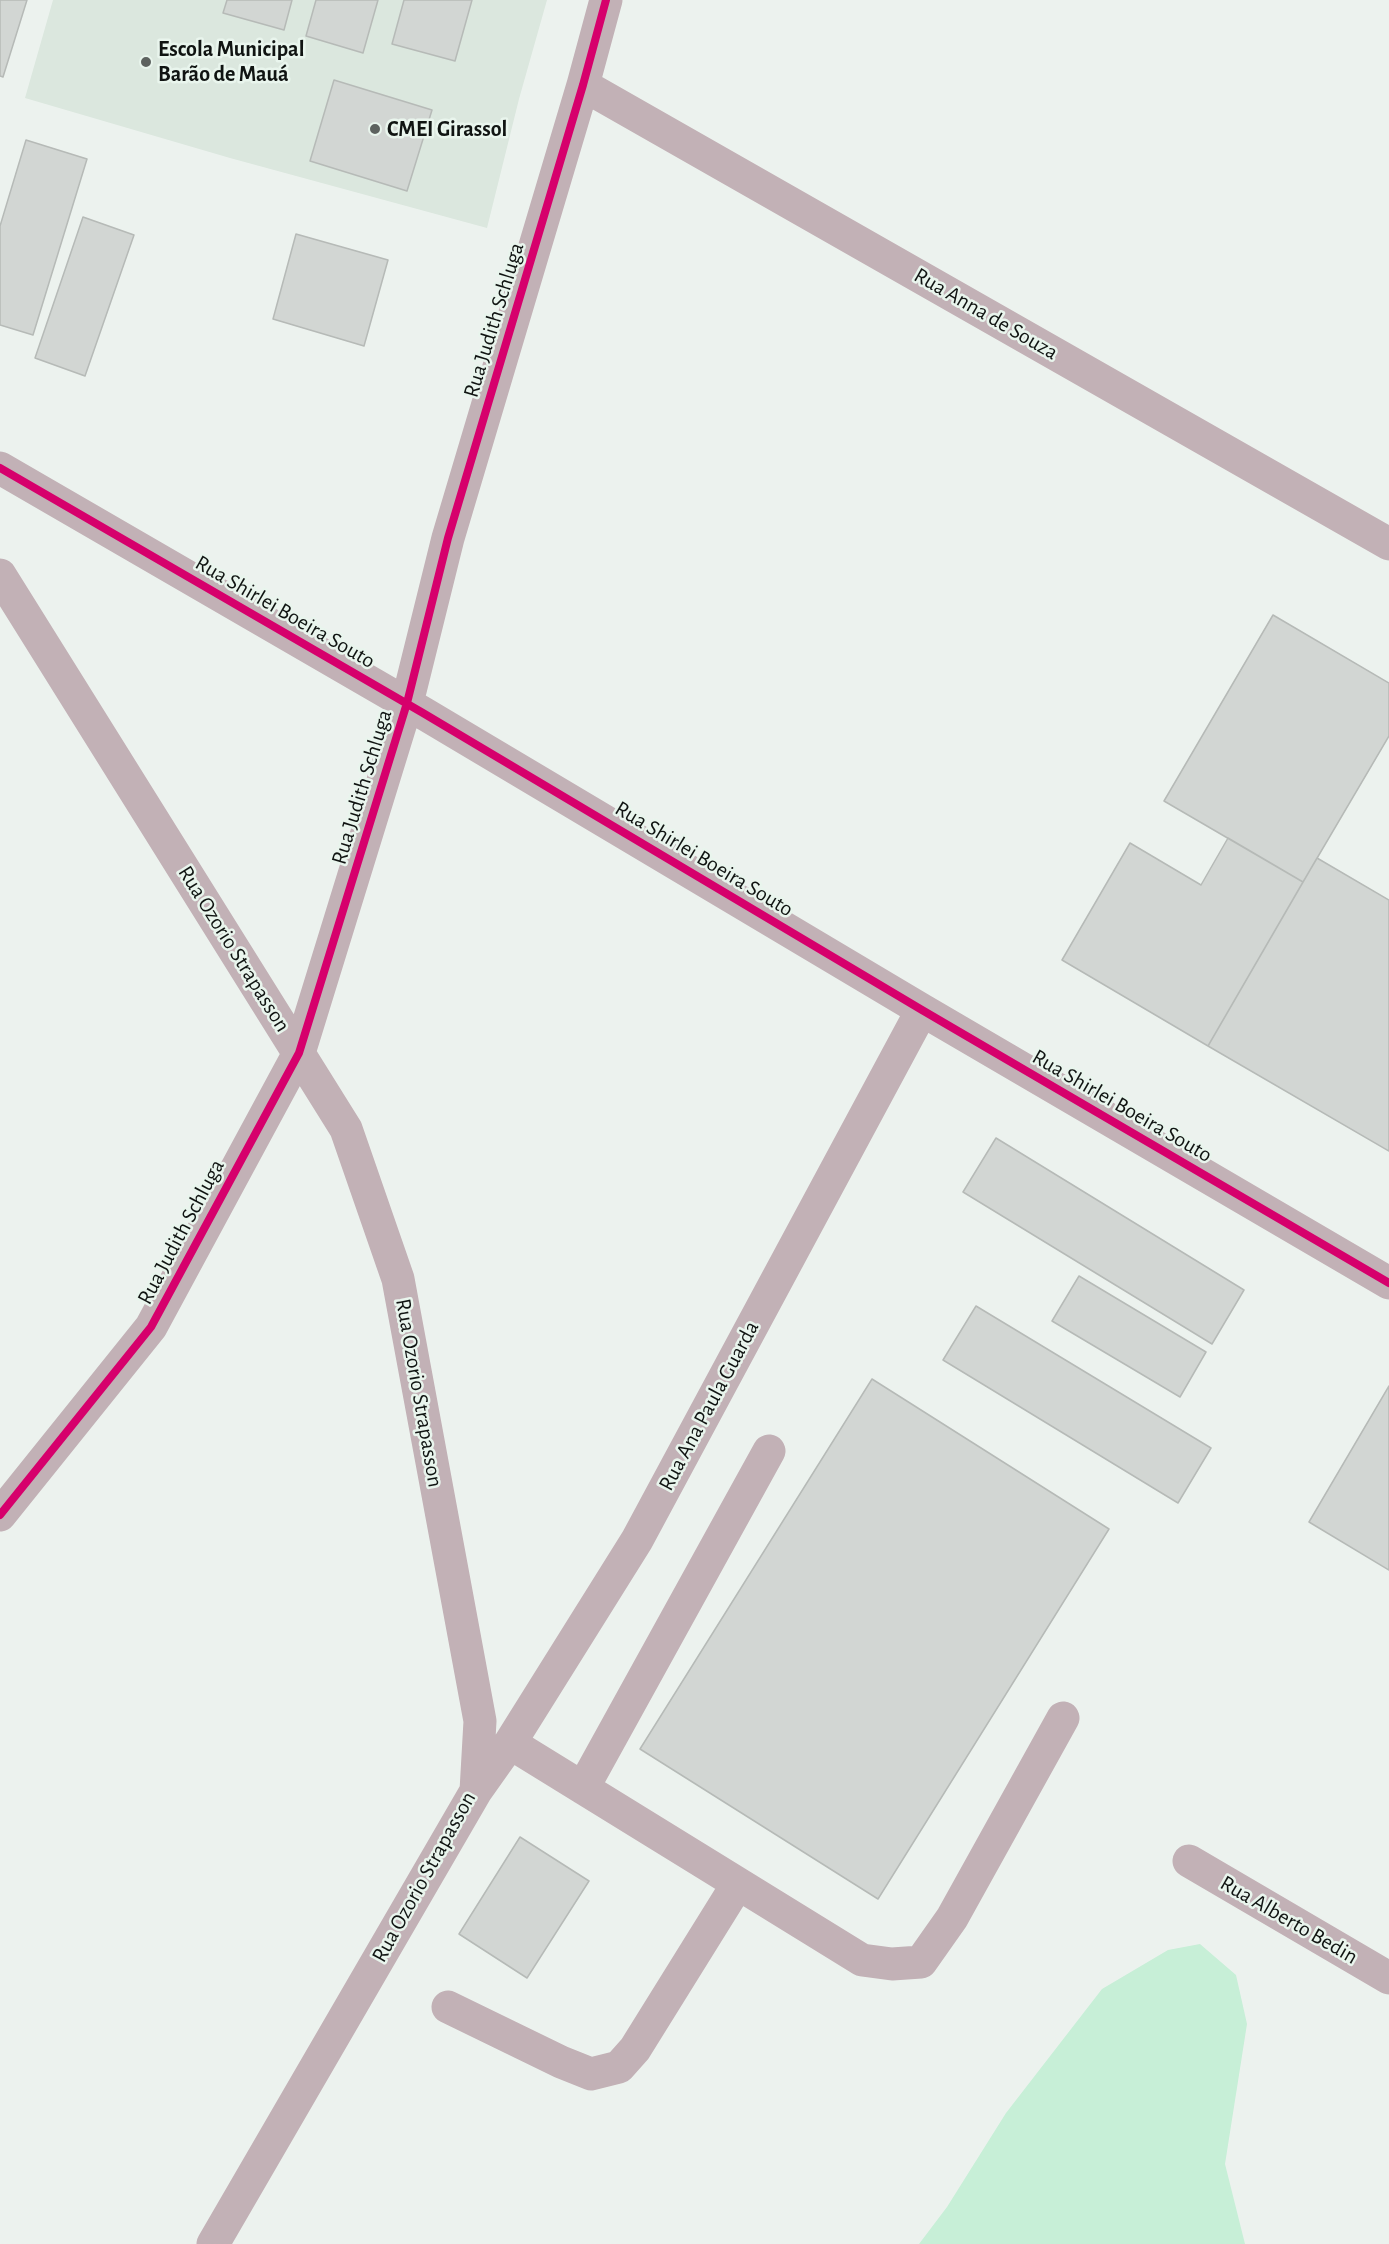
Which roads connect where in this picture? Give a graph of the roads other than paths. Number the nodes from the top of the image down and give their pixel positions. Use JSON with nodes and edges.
{"nodes":[{"id":1,"x":606,"y":0,"type":"edge"},
{"id":2,"x":583,"y":85,"type":"junction"},
{"id":3,"x":0,"y":468,"type":"edge"},
{"id":4,"x":1389,"y":544,"type":"edge"},
{"id":5,"x":0,"y":575,"type":"edge"},
{"id":6,"x":407,"y":703,"type":"junction"},
{"id":7,"x":922,"y":1010,"type":"junction"},
{"id":8,"x":299,"y":1053,"type":"junction"},
{"id":9,"x":1389,"y":1283,"type":"edge"},
{"id":10,"x":769,"y":1451,"type":"dead end"},
{"id":11,"x":0,"y":1515,"type":"edge"},
{"id":12,"x":1063,"y":1718,"type":"dead end"},
{"id":13,"x":510,"y":1743,"type":"junction"},
{"id":14,"x":583,"y":1788,"type":"junction"},
{"id":15,"x":476,"y":1791,"type":"junction"},
{"id":16,"x":1189,"y":1861,"type":"dead end"},
{"id":17,"x":737,"y":1885,"type":"junction"},
{"id":18,"x":1389,"y":1978,"type":"edge"},
{"id":19,"x":448,"y":2007,"type":"dead end"},
{"id":20,"x":213,"y":2244,"type":"edge"}],
"edges":[{"from":1,"to":2,"type":"street","name":"Rua Judith Schluga"},
{"from":2,"to":4,"type":"street","name":"Rua Anna de Souza"},
{"from":2,"to":6,"type":"street","name":"Rua Judith Schluga"},
{"from":3,"to":6,"type":"street","name":"Rua Shirlei Boeira Souto"},
{"from":5,"to":8,"type":"street","name":"Rua Ozorio Strapasson"},
{"from":6,"to":7,"type":"street","name":"Rua Shirlei Boeira Souto"},
{"from":6,"to":8,"type":"street","name":"Rua Judith Schluga"},
{"from":7,"to":9,"type":"street","name":"Rua Shirlei Boeira Souto"},
{"from":7,"to":13,"type":"street","name":"Rua Ana Paula Guarda"},
{"from":8,"to":11,"type":"street","name":"Rua Judith Schluga"},
{"from":8,"to":15,"type":"street","name":"Rua Ozorio Strapasson"},
{"from":10,"to":14,"type":"street"},
{"from":12,"to":17,"type":"street"},
{"from":13,"to":14,"type":"street"},
{"from":13,"to":15,"type":"street","name":"Rua Ana Paula Guarda"},
{"from":14,"to":17,"type":"street"},
{"from":15,"to":20,"type":"street","name":"Rua Ozorio Strapasson"},
{"from":16,"to":18,"type":"street","name":"Rua Alberto Bedin"},
{"from":17,"to":19,"type":"street"}]}
